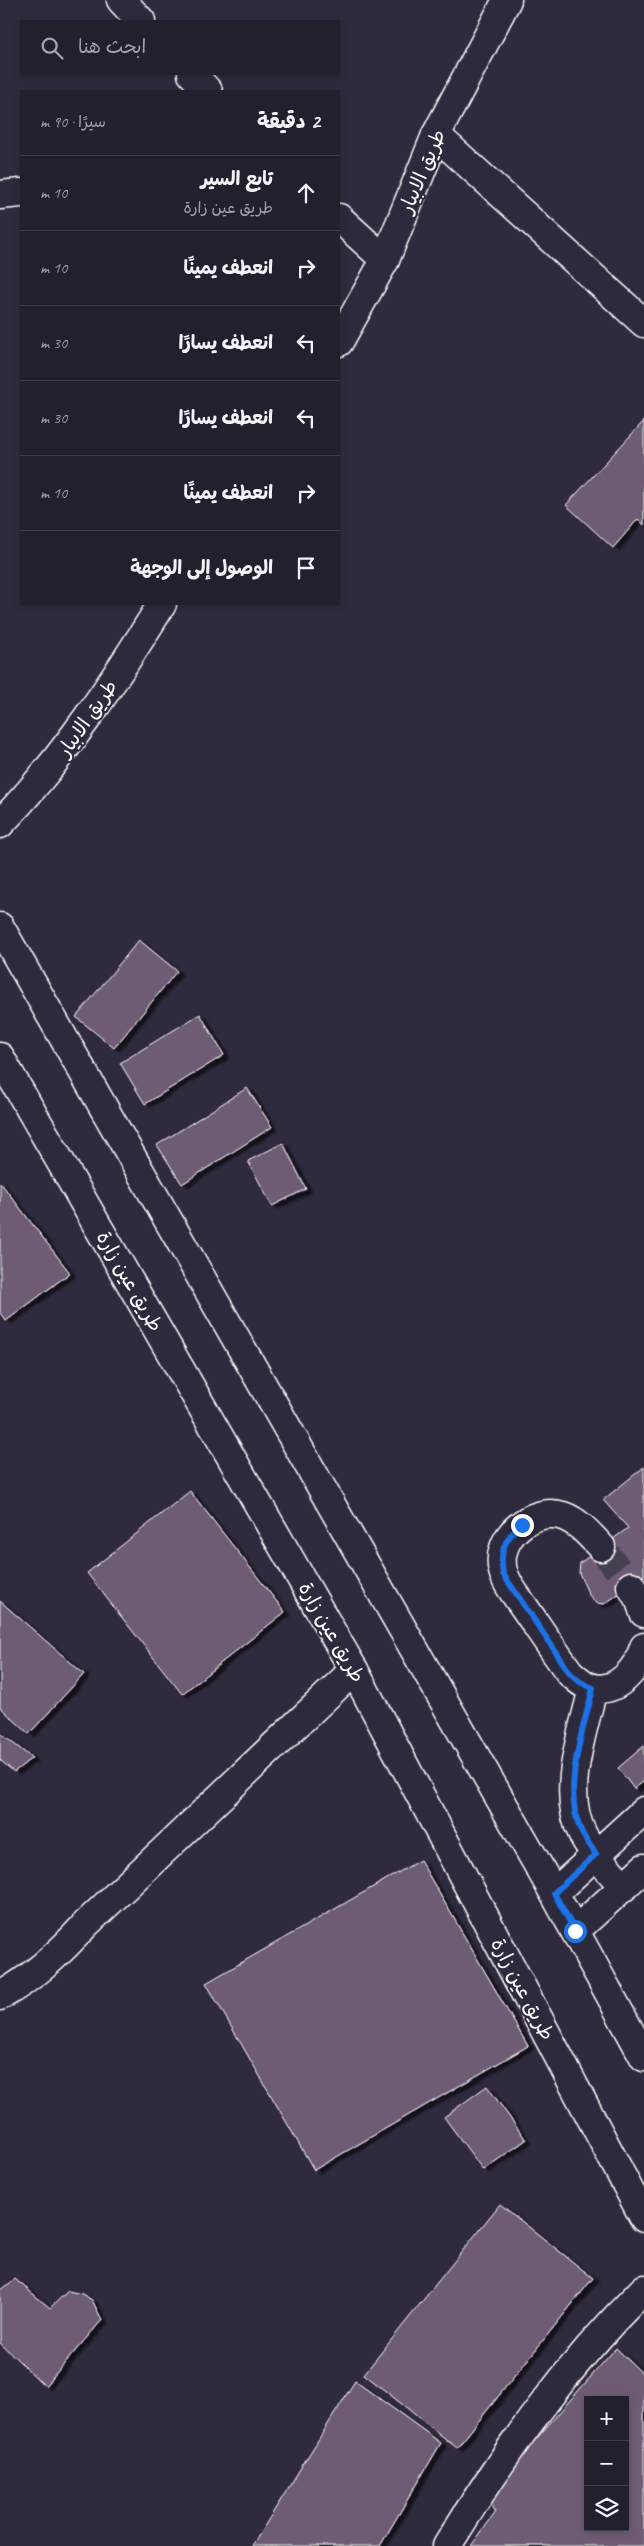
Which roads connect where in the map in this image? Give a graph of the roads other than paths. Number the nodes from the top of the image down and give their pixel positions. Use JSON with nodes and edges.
{"nodes":[{"id":1,"x":121,"y":0,"type":"edge"},
{"id":2,"x":507,"y":0,"type":"edge"},
{"id":3,"x":140,"y":20,"type":"edge"},
{"id":4,"x":193,"y":75,"type":"edge"},
{"id":5,"x":207,"y":90,"type":"edge"},
{"id":6,"x":436,"y":135,"type":"junction"},
{"id":7,"x":20,"y":192,"type":"edge"},
{"id":8,"x":0,"y":195,"type":"edge"},
{"id":9,"x":340,"y":219,"type":"edge"},
{"id":10,"x":385,"y":260,"type":"junction"},
{"id":11,"x":644,"y":323,"type":"edge"},
{"id":12,"x":340,"y":340,"type":"edge"},
{"id":13,"x":161,"y":605,"type":"edge"},
{"id":14,"x":0,"y":824,"type":"edge"},
{"id":15,"x":0,"y":927,"type":"edge"},
{"id":16,"x":0,"y":1056,"type":"edge"},
{"id":17,"x":602,"y":1547,"type":"tunnel mouth"},
{"id":18,"x":631,"y":1586,"type":"tunnel mouth"},
{"id":19,"x":644,"y":1614,"type":"edge"},
{"id":20,"x":644,"y":1647,"type":"edge"},
{"id":21,"x":354,"y":1670,"type":"junction"},
{"id":22,"x":593,"y":1688,"type":"junction"},
{"id":23,"x":644,"y":1811,"type":"edge"},
{"id":24,"x":596,"y":1854,"type":"junction"},
{"id":25,"x":644,"y":1868,"type":"edge"},
{"id":26,"x":624,"y":1887,"type":"junction"},
{"id":27,"x":554,"y":1893,"type":"junction"},
{"id":28,"x":575,"y":1931,"type":"junction"},
{"id":29,"x":0,"y":1996,"type":"edge"},
{"id":30,"x":644,"y":2057,"type":"edge"},
{"id":31,"x":644,"y":2218,"type":"edge"},
{"id":32,"x":644,"y":2289,"type":"edge"},
{"id":33,"x":447,"y":2546,"type":"edge"}],
"edges":[{"from":1,"to":3,"type":"main road"},
{"from":2,"to":6,"type":"main road","name":"طريق الابيار"},
{"from":4,"to":5,"type":"main road"},
{"from":6,"to":10,"type":"main road","name":"طريق الابيار"},
{"from":6,"to":11,"type":"main road"},
{"from":7,"to":8,"type":"main road"},
{"from":9,"to":10,"type":"main road"},
{"from":10,"to":12,"type":"main road","name":"طريق الابيار"},
{"from":13,"to":14,"type":"main road","name":"طريق الابيار"},
{"from":15,"to":27,"type":"main road"},
{"from":16,"to":21,"type":"main road","name":"طريق عين زارة"},
{"from":17,"to":22,"type":"main road"},
{"from":18,"to":19,"type":"main road"},
{"from":20,"to":22,"type":"main road"},
{"from":21,"to":29,"type":"main road"},
{"from":21,"to":31,"type":"main road","name":"طريق عين زارة"},
{"from":22,"to":24,"type":"main road"},
{"from":23,"to":24,"type":"main road"},
{"from":24,"to":26,"type":"main road"},
{"from":24,"to":27,"type":"main road"},
{"from":25,"to":26,"type":"main road"},
{"from":26,"to":28,"type":"main road"},
{"from":27,"to":28,"type":"main road"},
{"from":28,"to":30,"type":"main road"},
{"from":32,"to":33,"type":"main road"}]}
